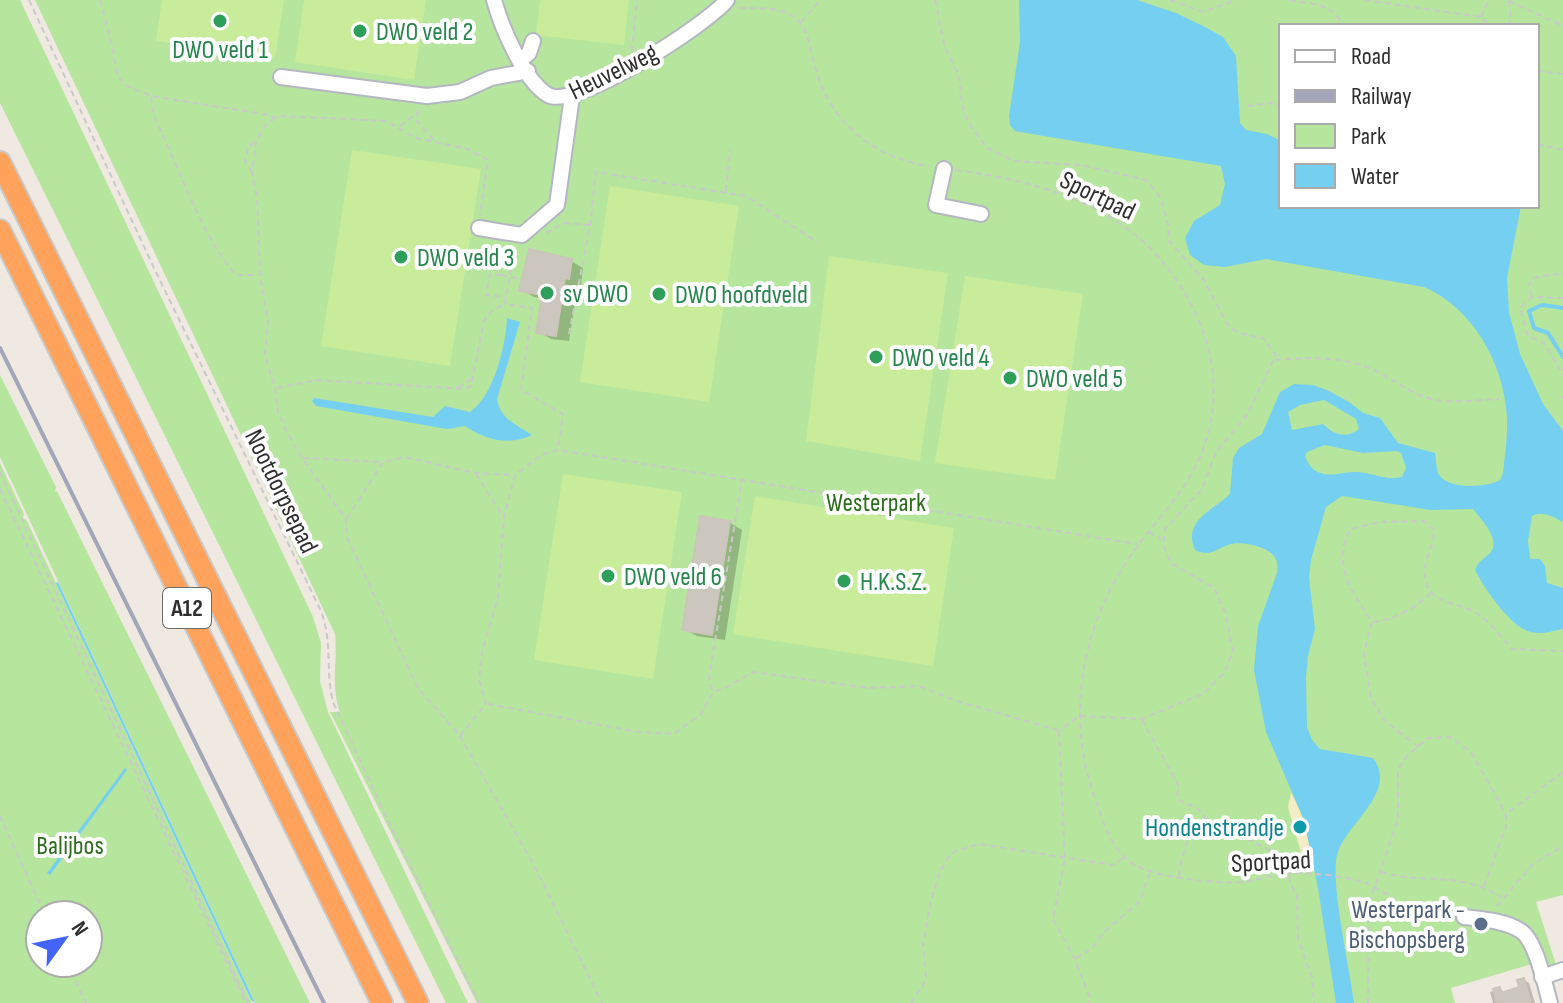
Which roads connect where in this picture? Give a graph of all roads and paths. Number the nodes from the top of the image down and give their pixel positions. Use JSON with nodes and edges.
{"nodes":[{"id":1,"x":29,"y":0,"type":"edge"},
{"id":2,"x":100,"y":0,"type":"edge"},
{"id":3,"x":494,"y":0,"type":"edge"},
{"id":4,"x":637,"y":0,"type":"edge"},
{"id":5,"x":820,"y":0,"type":"edge"},
{"id":6,"x":935,"y":0,"type":"edge"},
{"id":7,"x":1170,"y":0,"type":"edge"},
{"id":8,"x":1236,"y":0,"type":"edge"},
{"id":9,"x":1290,"y":0,"type":"edge"},
{"id":10,"x":1365,"y":0,"type":"edge"},
{"id":11,"x":1489,"y":0,"type":"edge"},
{"id":12,"x":1510,"y":0,"type":"edge"},
{"id":13,"x":725,"y":3,"type":"edge"},
{"id":14,"x":1481,"y":17,"type":"junction"},
{"id":15,"x":801,"y":23,"type":"junction"},
{"id":16,"x":1343,"y":24,"type":"edge"},
{"id":17,"x":1488,"y":24,"type":"edge"},
{"id":18,"x":1509,"y":24,"type":"edge"},
{"id":19,"x":1563,"y":26,"type":"edge"},
{"id":20,"x":533,"y":41,"type":"dead end"},
{"id":21,"x":524,"y":66,"type":"junction"},
{"id":22,"x":630,"y":68,"type":"junction"},
{"id":23,"x":1539,"y":71,"type":"edge"},
{"id":24,"x":1563,"y":74,"type":"edge"},
{"id":25,"x":281,"y":77,"type":"dead end"},
{"id":26,"x":151,"y":96,"type":"junction"},
{"id":27,"x":572,"y":96,"type":"junction"},
{"id":28,"x":418,"y":103,"type":"dead end"},
{"id":29,"x":1279,"y":105,"type":"edge"},
{"id":30,"x":1247,"y":106,"type":"dead end"},
{"id":31,"x":418,"y":112,"type":"junction"},
{"id":32,"x":275,"y":118,"type":"junction"},
{"id":33,"x":398,"y":128,"type":"junction"},
{"id":34,"x":256,"y":141,"type":"junction"},
{"id":35,"x":436,"y":142,"type":"junction"},
{"id":36,"x":1539,"y":144,"type":"edge"},
{"id":37,"x":730,"y":149,"type":"dead end"},
{"id":38,"x":1563,"y":150,"type":"edge"},
{"id":39,"x":0,"y":162,"type":"edge"},
{"id":40,"x":944,"y":169,"type":"junction"},
{"id":41,"x":252,"y":173,"type":"junction"},
{"id":42,"x":726,"y":193,"type":"junction"},
{"id":43,"x":981,"y":214,"type":"dead end"},
{"id":44,"x":590,"y":226,"type":"junction"},
{"id":45,"x":479,"y":228,"type":"joint"},
{"id":46,"x":0,"y":230,"type":"edge"},
{"id":47,"x":516,"y":234,"type":"junction"},
{"id":48,"x":536,"y":239,"type":"dead end"},
{"id":49,"x":817,"y":242,"type":"dead end"},
{"id":50,"x":1563,"y":273,"type":"edge"},
{"id":51,"x":260,"y":275,"type":"junction"},
{"id":52,"x":521,"y":279,"type":"dead end"},
{"id":53,"x":506,"y":297,"type":"junction"},
{"id":54,"x":1532,"y":297,"type":"junction"},
{"id":55,"x":1563,"y":298,"type":"edge"},
{"id":56,"x":505,"y":304,"type":"junction"},
{"id":57,"x":569,"y":334,"type":"dead end"},
{"id":58,"x":1274,"y":360,"type":"junction"},
{"id":59,"x":1563,"y":375,"type":"edge"},
{"id":60,"x":473,"y":378,"type":"junction"},
{"id":61,"x":275,"y":388,"type":"junction"},
{"id":62,"x":457,"y":388,"type":"dead end"},
{"id":63,"x":1499,"y":399,"type":"dead end"},
{"id":64,"x":558,"y":450,"type":"junction"},
{"id":65,"x":302,"y":458,"type":"junction"},
{"id":66,"x":383,"y":462,"type":"junction"},
{"id":67,"x":0,"y":472,"type":"edge"},
{"id":68,"x":475,"y":473,"type":"junction"},
{"id":69,"x":515,"y":475,"type":"junction"},
{"id":70,"x":742,"y":480,"type":"junction"},
{"id":71,"x":0,"y":489,"type":"edge"},
{"id":72,"x":504,"y":516,"type":"junction"},
{"id":73,"x":346,"y":519,"type":"junction"},
{"id":74,"x":1149,"y":532,"type":"junction"},
{"id":75,"x":1162,"y":539,"type":"junction"},
{"id":76,"x":1139,"y":544,"type":"junction"},
{"id":77,"x":1431,"y":594,"type":"junction"},
{"id":78,"x":1372,"y":622,"type":"junction"},
{"id":79,"x":1563,"y":651,"type":"edge"},
{"id":80,"x":713,"y":692,"type":"junction"},
{"id":81,"x":486,"y":704,"type":"junction"},
{"id":82,"x":1079,"y":716,"type":"junction"},
{"id":83,"x":1141,"y":719,"type":"junction"},
{"id":84,"x":1059,"y":731,"type":"junction"},
{"id":85,"x":460,"y":736,"type":"junction"},
{"id":86,"x":1418,"y":747,"type":"junction"},
{"id":87,"x":1563,"y":772,"type":"edge"},
{"id":88,"x":1506,"y":814,"type":"junction"},
{"id":89,"x":0,"y":816,"type":"edge"},
{"id":90,"x":1205,"y":817,"type":"junction"},
{"id":91,"x":1563,"y":846,"type":"edge"},
{"id":92,"x":1125,"y":857,"type":"junction"},
{"id":93,"x":1065,"y":859,"type":"junction"},
{"id":94,"x":1150,"y":871,"type":"junction"},
{"id":95,"x":1380,"y":872,"type":"junction"},
{"id":96,"x":1289,"y":873,"type":"junction"},
{"id":97,"x":1179,"y":876,"type":"junction"},
{"id":98,"x":1484,"y":886,"type":"junction"},
{"id":99,"x":1374,"y":887,"type":"junction"},
{"id":100,"x":1502,"y":898,"type":"junction"},
{"id":101,"x":38,"y":899,"type":"edge"},
{"id":102,"x":1464,"y":917,"type":"joint"},
{"id":103,"x":1489,"y":920,"type":"junction"},
{"id":104,"x":1075,"y":959,"type":"junction"},
{"id":105,"x":1563,"y":970,"type":"edge"},
{"id":106,"x":1542,"y":977,"type":"junction"},
{"id":107,"x":75,"y":979,"type":"edge"},
{"id":108,"x":86,"y":1003,"type":"edge"},
{"id":109,"x":247,"y":1003,"type":"edge"},
{"id":110,"x":382,"y":1003,"type":"edge"},
{"id":111,"x":418,"y":1003,"type":"edge"},
{"id":112,"x":479,"y":1003,"type":"edge"},
{"id":113,"x":602,"y":1003,"type":"edge"},
{"id":114,"x":911,"y":1003,"type":"edge"},
{"id":115,"x":1089,"y":1003,"type":"edge"},
{"id":116,"x":1314,"y":1003,"type":"edge"},
{"id":117,"x":1368,"y":1003,"type":"edge"},
{"id":118,"x":1550,"y":1003,"type":"edge"}],
"edges":[{"from":1,"to":112,"type":"path","name":"Nootdorpsepad"},
{"from":2,"to":26,"type":"path"},
{"from":3,"to":21,"type":"street","name":"Heuvelweg"},
{"from":4,"to":22,"type":"path"},
{"from":5,"to":15,"type":"path"},
{"from":6,"to":58,"type":"path"},
{"from":7,"to":8,"type":"path"},
{"from":9,"to":16,"type":"path"},
{"from":10,"to":14,"type":"path"},
{"from":11,"to":14,"type":"path"},
{"from":12,"to":18,"type":"path"},
{"from":12,"to":19,"type":"path"},
{"from":13,"to":15,"type":"path"},
{"from":13,"to":22,"type":"street","name":"Heuvelweg"},
{"from":14,"to":17,"type":"path"},
{"from":15,"to":40,"type":"path","name":"Sportpad"},
{"from":20,"to":21,"type":"street"},
{"from":21,"to":25,"type":"street"},
{"from":21,"to":27,"type":"street","name":"Heuvelweg"},
{"from":22,"to":27,"type":"street","name":"Heuvelweg"},
{"from":23,"to":24,"type":"path"},
{"from":26,"to":32,"type":"path"},
{"from":26,"to":51,"type":"path"},
{"from":27,"to":47,"type":"street"},
{"from":28,"to":31,"type":"path"},
{"from":29,"to":30,"type":"path"},
{"from":31,"to":33,"type":"path"},
{"from":31,"to":35,"type":"path"},
{"from":32,"to":33,"type":"path"},
{"from":32,"to":34,"type":"path"},
{"from":33,"to":35,"type":"path"},
{"from":34,"to":41,"type":"path"},
{"from":34,"to":41,"type":"path"},
{"from":35,"to":45,"type":"path"},
{"from":36,"to":38,"type":"path"},
{"from":37,"to":42,"type":"path"},
{"from":39,"to":111,"type":"highway","number":"A12"},
{"from":40,"to":43,"type":"street"},
{"from":40,"to":74,"type":"path","name":"Sportpad"},
{"from":41,"to":51,"type":"path"},
{"from":42,"to":44,"type":"path"},
{"from":42,"to":49,"type":"path"},
{"from":44,"to":48,"type":"path"},
{"from":44,"to":57,"type":"path"},
{"from":45,"to":47,"type":"street"},
{"from":46,"to":110,"type":"highway","number":"A12"},
{"from":47,"to":53,"type":"path"},
{"from":50,"to":54,"type":"path"},
{"from":51,"to":61,"type":"path"},
{"from":52,"to":53,"type":"path","bridge":true},
{"from":53,"to":56,"type":"path"},
{"from":54,"to":55,"type":"path"},
{"from":54,"to":59,"type":"path"},
{"from":56,"to":60,"type":"path"},
{"from":56,"to":64,"type":"path"},
{"from":58,"to":63,"type":"path"},
{"from":58,"to":75,"type":"path"},
{"from":60,"to":61,"type":"path"},
{"from":60,"to":62,"type":"path"},
{"from":61,"to":65,"type":"path"},
{"from":64,"to":69,"type":"path"},
{"from":64,"to":70,"type":"path"},
{"from":65,"to":66,"type":"path"},
{"from":65,"to":73,"type":"path"},
{"from":66,"to":68,"type":"path"},
{"from":66,"to":73,"type":"path"},
{"from":67,"to":109,"type":"path"},
{"from":68,"to":69,"type":"path"},
{"from":68,"to":72,"type":"path"},
{"from":69,"to":72,"type":"path"},
{"from":70,"to":76,"type":"path"},
{"from":70,"to":80,"type":"path"},
{"from":71,"to":109,"type":"path"},
{"from":72,"to":81,"type":"path"},
{"from":73,"to":85,"type":"path"},
{"from":74,"to":75,"type":"path"},
{"from":74,"to":76,"type":"path","name":"Sportpad"},
{"from":75,"to":83,"type":"path"},
{"from":76,"to":82,"type":"path","name":"Sportpad"},
{"from":77,"to":78,"type":"path"},
{"from":77,"to":78,"type":"path"},
{"from":77,"to":79,"type":"path"},
{"from":78,"to":86,"type":"path"},
{"from":80,"to":81,"type":"path"},
{"from":80,"to":84,"type":"path"},
{"from":81,"to":85,"type":"path"},
{"from":82,"to":83,"type":"path"},
{"from":82,"to":84,"type":"path"},
{"from":82,"to":92,"type":"path","name":"Sportpad"},
{"from":83,"to":90,"type":"path"},
{"from":84,"to":93,"type":"path"},
{"from":85,"to":113,"type":"path"},
{"from":86,"to":88,"type":"path"},
{"from":86,"to":95,"type":"path"},
{"from":87,"to":88,"type":"path"},
{"from":88,"to":98,"type":"path"},
{"from":89,"to":101,"type":"path"},
{"from":90,"to":96,"type":"path"},
{"from":90,"to":97,"type":"path"},
{"from":91,"to":100,"type":"path"},
{"from":92,"to":93,"type":"path"},
{"from":92,"to":94,"type":"path","name":"Sportpad"},
{"from":93,"to":104,"type":"path"},
{"from":93,"to":114,"type":"path"},
{"from":94,"to":97,"type":"path","name":"Sportpad"},
{"from":94,"to":104,"type":"path"},
{"from":95,"to":98,"type":"path"},
{"from":95,"to":99,"type":"path"},
{"from":96,"to":97,"type":"path","name":"Sportpad"},
{"from":96,"to":99,"type":"path","name":"Sportpad"},
{"from":96,"to":116,"type":"path"},
{"from":98,"to":100,"type":"path"},
{"from":99,"to":102,"type":"path","name":"Sportpad"},
{"from":99,"to":117,"type":"path"},
{"from":100,"to":103,"type":"path"},
{"from":102,"to":103,"type":"street"},
{"from":103,"to":106,"type":"street"},
{"from":104,"to":115,"type":"path"},
{"from":105,"to":106,"type":"street"},
{"from":106,"to":118,"type":"street"},
{"from":107,"to":108,"type":"path"}]}
